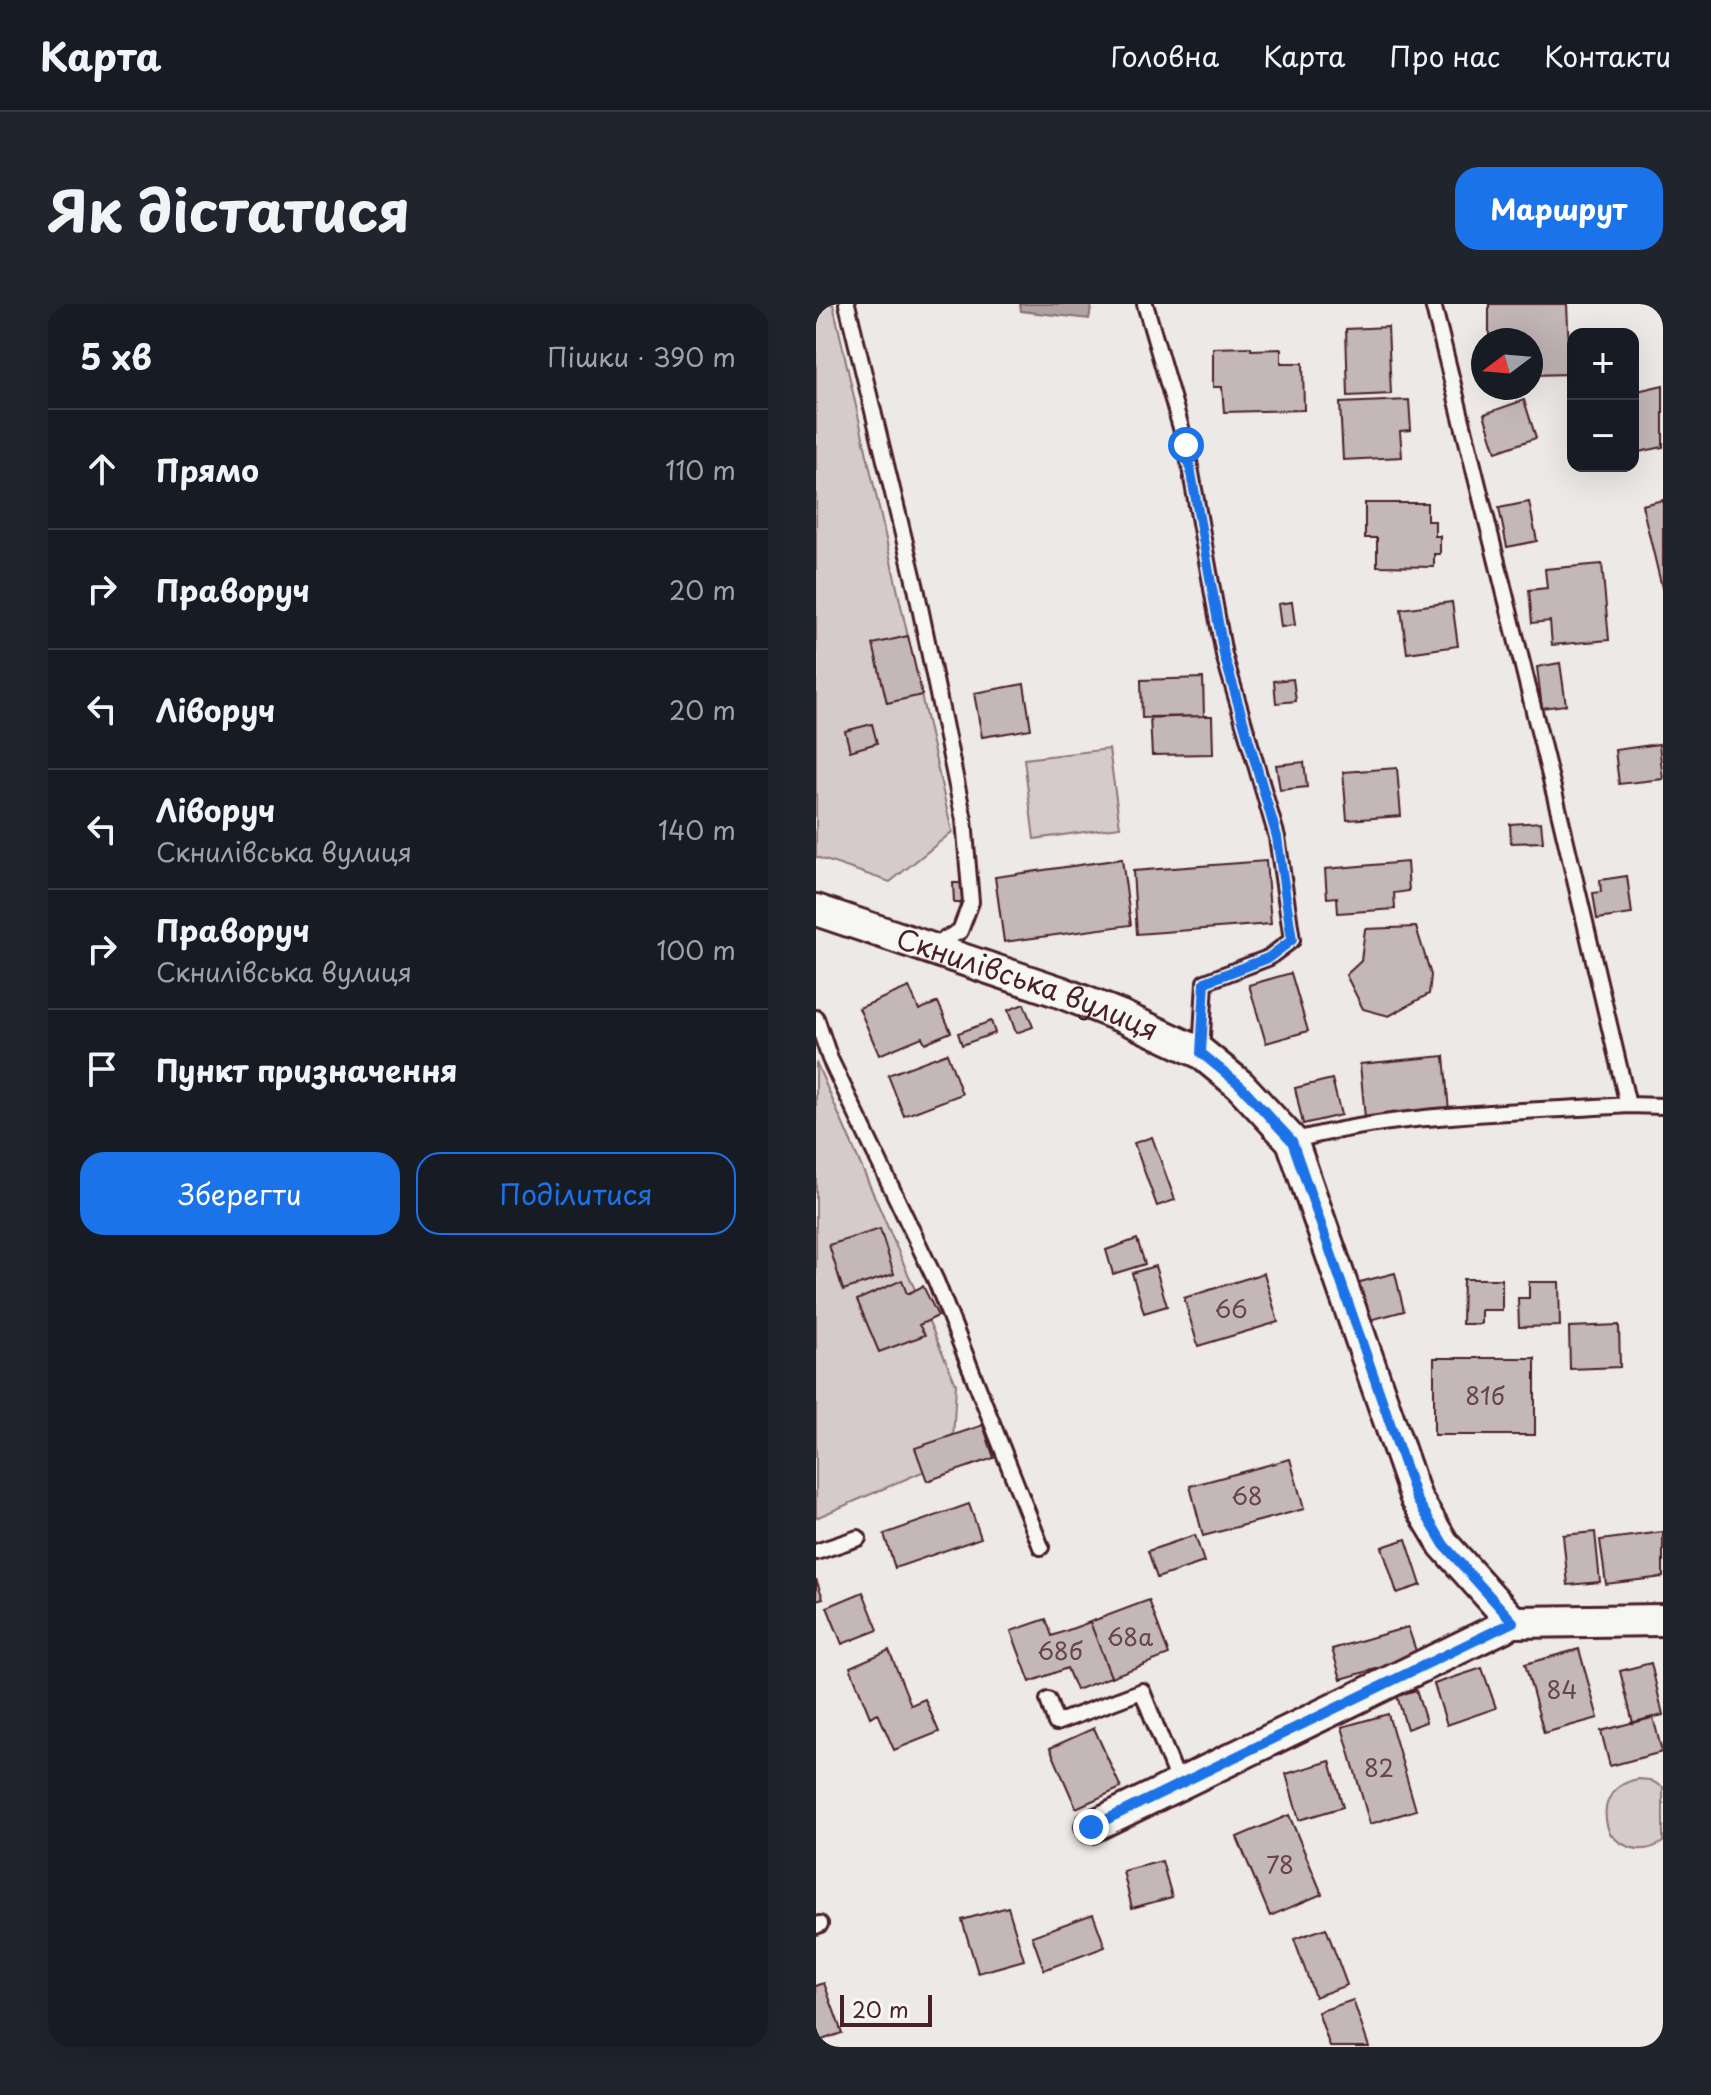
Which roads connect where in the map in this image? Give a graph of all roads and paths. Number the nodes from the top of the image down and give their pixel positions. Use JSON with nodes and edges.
{"nodes":[{"id":1,"x":847,"y":304,"type":"edge"},
{"id":2,"x":1145,"y":304,"type":"edge"},
{"id":3,"x":1433,"y":304,"type":"edge"},
{"id":4,"x":816,"y":910,"type":"edge"},
{"id":5,"x":931,"y":948,"type":"junction"},
{"id":6,"x":816,"y":1018,"type":"edge"},
{"id":7,"x":1201,"y":1053,"type":"junction"},
{"id":8,"x":1628,"y":1105,"type":"junction"},
{"id":9,"x":1663,"y":1106,"type":"edge"},
{"id":10,"x":1292,"y":1141,"type":"junction"},
{"id":11,"x":858,"y":1538,"type":"dead end"},
{"id":12,"x":1041,"y":1547,"type":"dead end"},
{"id":13,"x":816,"y":1552,"type":"edge"},
{"id":14,"x":1663,"y":1620,"type":"edge"},
{"id":15,"x":1513,"y":1622,"type":"junction"},
{"id":16,"x":1048,"y":1700,"type":"dead end"},
{"id":17,"x":1179,"y":1784,"type":"junction"},
{"id":18,"x":1091,"y":1827,"type":"dead end"}],
"edges":[{"from":1,"to":5,"type":"lane"},
{"from":2,"to":7,"type":"lane"},
{"from":3,"to":8,"type":"lane"},
{"from":4,"to":5,"type":"street","name":"Скнилівська вулиця"},
{"from":5,"to":7,"type":"street","name":"Скнилівська вулиця"},
{"from":6,"to":12,"type":"lane"},
{"from":7,"to":10,"type":"street","name":"Скнилівська вулиця"},
{"from":8,"to":9,"type":"lane"},
{"from":8,"to":10,"type":"lane"},
{"from":10,"to":15,"type":"street","name":"Скнилівська вулиця"},
{"from":11,"to":13,"type":"lane"},
{"from":14,"to":15,"type":"street"},
{"from":15,"to":17,"type":"street"},
{"from":16,"to":17,"type":"lane"},
{"from":17,"to":18,"type":"street"}]}
